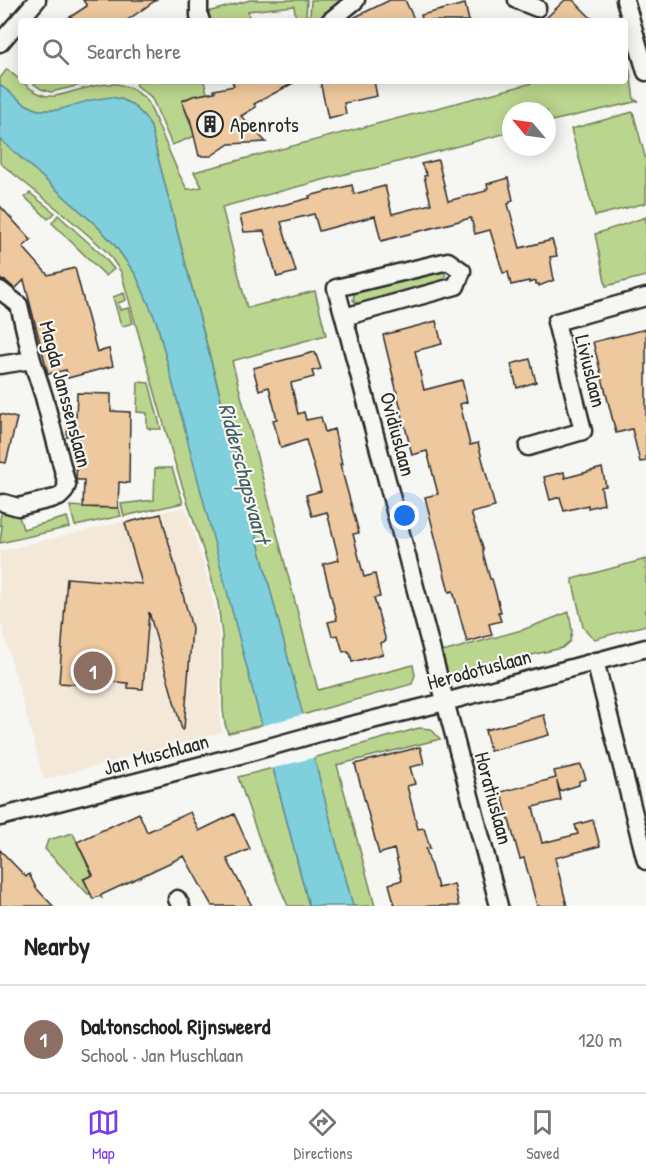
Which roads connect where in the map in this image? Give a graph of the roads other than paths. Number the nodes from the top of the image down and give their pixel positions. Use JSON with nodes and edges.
{"nodes":[{"id":1,"x":38,"y":0,"type":"edge"},
{"id":2,"x":198,"y":0,"type":"edge"},
{"id":3,"x":356,"y":0,"type":"edge"},
{"id":4,"x":517,"y":0,"type":"edge"},
{"id":5,"x":625,"y":0,"type":"edge"},
{"id":6,"x":537,"y":8,"type":"dead end"},
{"id":7,"x":22,"y":18,"type":"edge"},
{"id":8,"x":200,"y":18,"type":"edge"},
{"id":9,"x":334,"y":18,"type":"edge"},
{"id":10,"x":18,"y":23,"type":"edge"},
{"id":11,"x":0,"y":43,"type":"edge"},
{"id":12,"x":646,"y":72,"type":"edge"},
{"id":13,"x":0,"y":290,"type":"edge"},
{"id":14,"x":646,"y":297,"type":"edge"},
{"id":15,"x":344,"y":317,"type":"junction"},
{"id":16,"x":32,"y":360,"type":"junction"},
{"id":17,"x":0,"y":365,"type":"edge"},
{"id":18,"x":528,"y":447,"type":"dead end"},
{"id":19,"x":4,"y":503,"type":"dead end"},
{"id":20,"x":646,"y":648,"type":"edge"},
{"id":21,"x":595,"y":661,"type":"junction"},
{"id":22,"x":445,"y":702,"type":"junction"},
{"id":23,"x":323,"y":732,"type":"joint"},
{"id":24,"x":0,"y":817,"type":"edge"},
{"id":25,"x":646,"y":861,"type":"edge"},
{"id":26,"x":499,"y":906,"type":"edge"}],
"edges":[{"from":1,"to":7,"type":"street"},
{"from":2,"to":8,"type":"street"},
{"from":3,"to":9,"type":"street"},
{"from":4,"to":6,"type":"street"},
{"from":5,"to":12,"type":"street"},
{"from":10,"to":11,"type":"street"},
{"from":13,"to":16,"type":"street","name":"Magda Janssenslaan"},
{"from":14,"to":18,"type":"street","name":"Liviuslaan"},
{"from":15,"to":15,"type":"street","name":"Ovidiuslaan"},
{"from":15,"to":22,"type":"street","name":"Ovidiuslaan"},
{"from":16,"to":17,"type":"street"},
{"from":16,"to":19,"type":"street","name":"Magda Janssenslaan"},
{"from":20,"to":21,"type":"street","name":"Herodotuslaan"},
{"from":21,"to":22,"type":"street","name":"Herodotuslaan"},
{"from":21,"to":25,"type":"street"},
{"from":22,"to":23,"type":"street","name":"Herodotuslaan"},
{"from":22,"to":26,"type":"street","name":"Horatiuslaan"},
{"from":23,"to":24,"type":"street","name":"Jan Muschlaan"}]}
